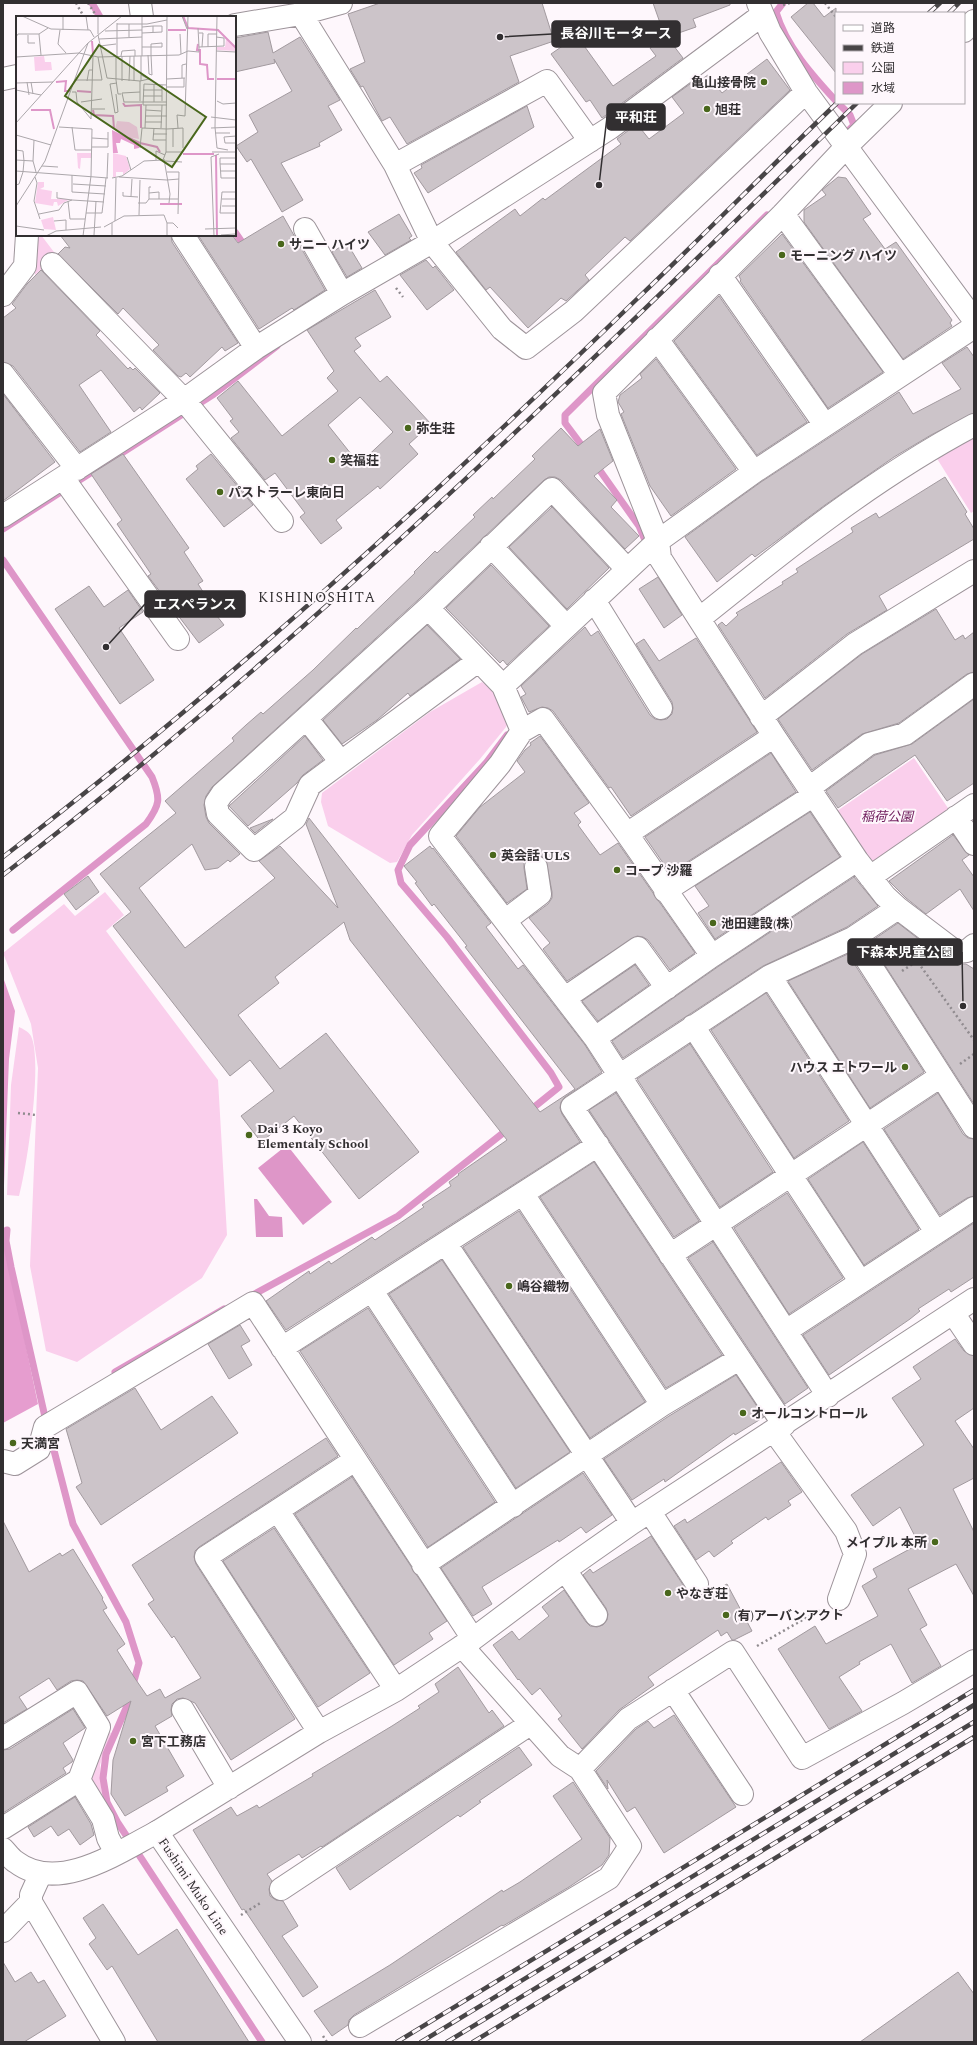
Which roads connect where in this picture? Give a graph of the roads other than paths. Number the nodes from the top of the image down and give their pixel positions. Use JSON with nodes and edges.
{"nodes":[{"id":1,"x":140,"y":3,"type":"edge"},
{"id":2,"x":341,"y":3,"type":"edge"},
{"id":3,"x":760,"y":9,"type":"edge"},
{"id":4,"x":301,"y":14,"type":"junction"},
{"id":5,"x":142,"y":16,"type":"edge"},
{"id":6,"x":236,"y":25,"type":"edge"},
{"id":7,"x":16,"y":76,"type":"edge"},
{"id":8,"x":3,"y":79,"type":"edge"},
{"id":9,"x":806,"y":92,"type":"junction"},
{"id":10,"x":890,"y":104,"type":"edge"},
{"id":11,"x":590,"y":141,"type":"junction"},
{"id":12,"x":846,"y":147,"type":"junction"},
{"id":13,"x":395,"y":165,"type":"junction"},
{"id":14,"x":783,"y":214,"type":"junction"},
{"id":15,"x":305,"y":229,"type":"dead end"},
{"id":16,"x":27,"y":236,"type":"edge"},
{"id":17,"x":184,"y":236,"type":"edge"},
{"id":18,"x":432,"y":242,"type":"junction"},
{"id":19,"x":52,"y":264,"type":"dead end"},
{"id":20,"x":720,"y":275,"type":"junction"},
{"id":21,"x":342,"y":294,"type":"junction"},
{"id":22,"x":3,"y":295,"type":"edge"},
{"id":23,"x":974,"y":320,"type":"edge"},
{"id":24,"x":974,"y":327,"type":"edge"},
{"id":25,"x":657,"y":339,"type":"junction"},
{"id":26,"x":256,"y":348,"type":"junction"},
{"id":27,"x":3,"y":374,"type":"edge"},
{"id":28,"x":900,"y":375,"type":"junction"},
{"id":29,"x":184,"y":400,"type":"junction"},
{"id":30,"x":825,"y":425,"type":"junction"},
{"id":31,"x":974,"y":425,"type":"edge"},
{"id":32,"x":754,"y":472,"type":"junction"},
{"id":33,"x":70,"y":473,"type":"junction"},
{"id":34,"x":3,"y":516,"type":"edge"},
{"id":35,"x":282,"y":521,"type":"dead end"},
{"id":36,"x":658,"y":541,"type":"junction"},
{"id":37,"x":491,"y":546,"type":"junction"},
{"id":38,"x":627,"y":569,"type":"junction"},
{"id":39,"x":974,"y":571,"type":"edge"},
{"id":40,"x":594,"y":600,"type":"junction"},
{"id":41,"x":428,"y":608,"type":"junction"},
{"id":42,"x":700,"y":619,"type":"junction"},
{"id":43,"x":566,"y":626,"type":"junction"},
{"id":44,"x":178,"y":639,"type":"dead end"},
{"id":45,"x":478,"y":661,"type":"junction"},
{"id":46,"x":974,"y":684,"type":"edge"},
{"id":47,"x":503,"y":686,"type":"junction"},
{"id":48,"x":661,"y":708,"type":"dead end"},
{"id":49,"x":761,"y":717,"type":"junction"},
{"id":50,"x":306,"y":718,"type":"junction"},
{"id":51,"x":522,"y":731,"type":"junction"},
{"id":52,"x":774,"y":736,"type":"junction"},
{"id":53,"x":341,"y":762,"type":"junction"},
{"id":54,"x":812,"y":791,"type":"junction"},
{"id":55,"x":974,"y":805,"type":"edge"},
{"id":56,"x":956,"y":818,"type":"junction"},
{"id":57,"x":627,"y":834,"type":"junction"},
{"id":58,"x":974,"y":844,"type":"edge"},
{"id":59,"x":857,"y":860,"type":"junction"},
{"id":60,"x":536,"y":867,"type":"dead end"},
{"id":61,"x":870,"y":877,"type":"junction"},
{"id":62,"x":665,"y":891,"type":"junction"},
{"id":63,"x":898,"y":908,"type":"junction"},
{"id":64,"x":506,"y":920,"type":"junction"},
{"id":65,"x":853,"y":938,"type":"junction"},
{"id":66,"x":974,"y":945,"type":"edge"},
{"id":67,"x":712,"y":956,"type":"junction"},
{"id":68,"x":770,"y":976,"type":"junction"},
{"id":69,"x":667,"y":988,"type":"junction"},
{"id":70,"x":565,"y":998,"type":"junction"},
{"id":71,"x":693,"y":1026,"type":"junction"},
{"id":72,"x":595,"y":1038,"type":"junction"},
{"id":73,"x":620,"y":1076,"type":"junction"},
{"id":74,"x":941,"y":1076,"type":"junction"},
{"id":75,"x":867,"y":1126,"type":"junction"},
{"id":76,"x":974,"y":1127,"type":"edge"},
{"id":77,"x":598,"y":1145,"type":"junction"},
{"id":78,"x":790,"y":1176,"type":"junction"},
{"id":79,"x":523,"y":1194,"type":"junction"},
{"id":80,"x":974,"y":1208,"type":"edge"},
{"id":81,"x":715,"y":1224,"type":"junction"},
{"id":82,"x":936,"y":1232,"type":"junction"},
{"id":83,"x":446,"y":1244,"type":"junction"},
{"id":84,"x":670,"y":1255,"type":"junction"},
{"id":85,"x":860,"y":1281,"type":"junction"},
{"id":86,"x":372,"y":1291,"type":"junction"},
{"id":87,"x":974,"y":1299,"type":"edge"},
{"id":88,"x":953,"y":1313,"type":"junction"},
{"id":89,"x":786,"y":1331,"type":"junction"},
{"id":90,"x":974,"y":1344,"type":"edge"},
{"id":91,"x":282,"y":1348,"type":"junction"},
{"id":92,"x":739,"y":1359,"type":"junction"},
{"id":93,"x":828,"y":1396,"type":"junction"},
{"id":94,"x":662,"y":1405,"type":"junction"},
{"id":95,"x":779,"y":1428,"type":"junction"},
{"id":96,"x":588,"y":1456,"type":"junction"},
{"id":97,"x":355,"y":1460,"type":"junction"},
{"id":98,"x":3,"y":1461,"type":"edge"},
{"id":99,"x":513,"y":1506,"type":"junction"},
{"id":100,"x":278,"y":1510,"type":"junction"},
{"id":101,"x":650,"y":1512,"type":"junction"},
{"id":102,"x":632,"y":1523,"type":"junction"},
{"id":103,"x":423,"y":1565,"type":"junction"},
{"id":104,"x":565,"y":1570,"type":"junction"},
{"id":105,"x":697,"y":1584,"type":"dead end"},
{"id":106,"x":839,"y":1599,"type":"road end"},
{"id":107,"x":596,"y":1615,"type":"dead end"},
{"id":108,"x":468,"y":1643,"type":"junction"},
{"id":109,"x":974,"y":1661,"type":"edge"},
{"id":110,"x":396,"y":1690,"type":"junction"},
{"id":111,"x":673,"y":1690,"type":"junction"},
{"id":112,"x":183,"y":1710,"type":"dead end"},
{"id":113,"x":530,"y":1724,"type":"junction"},
{"id":114,"x":319,"y":1732,"type":"junction"},
{"id":115,"x":3,"y":1738,"type":"edge"},
{"id":116,"x":580,"y":1769,"type":"junction"},
{"id":117,"x":79,"y":1780,"type":"junction"},
{"id":118,"x":229,"y":1788,"type":"junction"},
{"id":119,"x":742,"y":1794,"type":"dead end"},
{"id":120,"x":3,"y":1828,"type":"edge"},
{"id":121,"x":158,"y":1832,"type":"junction"},
{"id":122,"x":3,"y":1849,"type":"edge"},
{"id":123,"x":116,"y":1853,"type":"junction"},
{"id":124,"x":41,"y":1873,"type":"junction"},
{"id":125,"x":281,"y":1889,"type":"dead end"},
{"id":126,"x":31,"y":1902,"type":"junction"},
{"id":127,"x":3,"y":1931,"type":"edge"},
{"id":128,"x":360,"y":2026,"type":"dead end"},
{"id":129,"x":114,"y":2042,"type":"edge"},
{"id":130,"x":300,"y":2042,"type":"edge"}],
"edges":[{"from":1,"to":5,"type":"street"},
{"from":2,"to":4,"type":"street"},
{"from":3,"to":9,"type":"street"},
{"from":3,"to":11,"type":"street"},
{"from":4,"to":6,"type":"street"},
{"from":4,"to":13,"type":"street"},
{"from":7,"to":8,"type":"street"},
{"from":9,"to":12,"type":"street"},
{"from":9,"to":18,"type":"street"},
{"from":10,"to":12,"type":"street"},
{"from":11,"to":13,"type":"street"},
{"from":11,"to":18,"type":"street"},
{"from":12,"to":14,"type":"street"},
{"from":12,"to":23,"type":"street"},
{"from":13,"to":18,"type":"street"},
{"from":14,"to":20,"type":"street"},
{"from":14,"to":28,"type":"street"},
{"from":15,"to":21,"type":"street"},
{"from":16,"to":22,"type":"street"},
{"from":17,"to":26,"type":"street"},
{"from":18,"to":21,"type":"street"},
{"from":19,"to":29,"type":"street"},
{"from":20,"to":25,"type":"street"},
{"from":20,"to":30,"type":"street"},
{"from":21,"to":26,"type":"street"},
{"from":24,"to":28,"type":"street"},
{"from":25,"to":32,"type":"street"},
{"from":25,"to":36,"type":"street"},
{"from":26,"to":29,"type":"street"},
{"from":27,"to":33,"type":"street"},
{"from":28,"to":30,"type":"street"},
{"from":29,"to":33,"type":"street"},
{"from":29,"to":35,"type":"street"},
{"from":30,"to":32,"type":"street"},
{"from":31,"to":42,"type":"street"},
{"from":32,"to":36,"type":"street"},
{"from":33,"to":34,"type":"street"},
{"from":33,"to":44,"type":"street"},
{"from":36,"to":38,"type":"street"},
{"from":36,"to":42,"type":"street"},
{"from":37,"to":38,"type":"street"},
{"from":37,"to":41,"type":"street"},
{"from":37,"to":43,"type":"street"},
{"from":38,"to":40,"type":"street"},
{"from":39,"to":49,"type":"street"},
{"from":40,"to":43,"type":"street"},
{"from":40,"to":48,"type":"street"},
{"from":41,"to":45,"type":"street"},
{"from":41,"to":50,"type":"street"},
{"from":42,"to":49,"type":"street"},
{"from":43,"to":47,"type":"street"},
{"from":45,"to":47,"type":"street"},
{"from":45,"to":53,"type":"street"},
{"from":46,"to":54,"type":"street"},
{"from":47,"to":51,"type":"street"},
{"from":49,"to":52,"type":"street"},
{"from":50,"to":53,"type":"street"},
{"from":50,"to":53,"type":"street"},
{"from":51,"to":57,"type":"street"},
{"from":51,"to":64,"type":"street"},
{"from":52,"to":54,"type":"street"},
{"from":52,"to":57,"type":"street"},
{"from":54,"to":59,"type":"street"},
{"from":54,"to":62,"type":"street"},
{"from":55,"to":56,"type":"street"},
{"from":56,"to":58,"type":"street"},
{"from":56,"to":61,"type":"street"},
{"from":57,"to":62,"type":"street"},
{"from":59,"to":61,"type":"street"},
{"from":59,"to":67,"type":"street"},
{"from":60,"to":64,"type":"street"},
{"from":61,"to":63,"type":"street"},
{"from":62,"to":67,"type":"street"},
{"from":63,"to":65,"type":"street"},
{"from":63,"to":66,"type":"street"},
{"from":64,"to":70,"type":"street"},
{"from":65,"to":68,"type":"street"},
{"from":65,"to":74,"type":"street"},
{"from":67,"to":69,"type":"street"},
{"from":68,"to":71,"type":"street"},
{"from":68,"to":75,"type":"street"},
{"from":69,"to":70,"type":"street"},
{"from":69,"to":72,"type":"street"},
{"from":70,"to":72,"type":"street"},
{"from":71,"to":73,"type":"street"},
{"from":71,"to":78,"type":"street"},
{"from":72,"to":73,"type":"street"},
{"from":73,"to":77,"type":"street"},
{"from":73,"to":81,"type":"street"},
{"from":74,"to":75,"type":"street"},
{"from":74,"to":76,"type":"street"},
{"from":75,"to":78,"type":"street"},
{"from":75,"to":82,"type":"street"},
{"from":77,"to":79,"type":"street"},
{"from":77,"to":84,"type":"street"},
{"from":78,"to":81,"type":"street"},
{"from":78,"to":85,"type":"street"},
{"from":79,"to":83,"type":"street"},
{"from":79,"to":94,"type":"street"},
{"from":80,"to":82,"type":"street"},
{"from":81,"to":84,"type":"street"},
{"from":81,"to":89,"type":"street"},
{"from":82,"to":85,"type":"street"},
{"from":83,"to":86,"type":"street"},
{"from":83,"to":96,"type":"street"},
{"from":84,"to":92,"type":"street"},
{"from":85,"to":89,"type":"street"},
{"from":86,"to":91,"type":"street"},
{"from":86,"to":99,"type":"street"},
{"from":87,"to":88,"type":"street"},
{"from":88,"to":90,"type":"street"},
{"from":88,"to":93,"type":"street"},
{"from":89,"to":93,"type":"street"},
{"from":91,"to":97,"type":"street"},
{"from":91,"to":98,"type":"street"},
{"from":92,"to":94,"type":"street"},
{"from":92,"to":95,"type":"street"},
{"from":93,"to":95,"type":"street"},
{"from":94,"to":96,"type":"street"},
{"from":95,"to":101,"type":"street"},
{"from":95,"to":106,"type":"street"},
{"from":96,"to":99,"type":"street"},
{"from":96,"to":102,"type":"street"},
{"from":97,"to":100,"type":"street"},
{"from":97,"to":103,"type":"street"},
{"from":99,"to":103,"type":"street"},
{"from":100,"to":110,"type":"street"},
{"from":100,"to":114,"type":"street"},
{"from":101,"to":102,"type":"street"},
{"from":101,"to":105,"type":"street"},
{"from":102,"to":104,"type":"street"},
{"from":103,"to":108,"type":"street"},
{"from":104,"to":107,"type":"street"},
{"from":104,"to":108,"type":"street"},
{"from":108,"to":110,"type":"street"},
{"from":108,"to":113,"type":"street"},
{"from":109,"to":111,"type":"street"},
{"from":110,"to":114,"type":"street"},
{"from":111,"to":116,"type":"street"},
{"from":111,"to":119,"type":"street"},
{"from":112,"to":118,"type":"street"},
{"from":113,"to":116,"type":"street"},
{"from":113,"to":125,"type":"street"},
{"from":114,"to":118,"type":"street"},
{"from":115,"to":117,"type":"street"},
{"from":116,"to":128,"type":"street"},
{"from":117,"to":120,"type":"street"},
{"from":117,"to":123,"type":"street"},
{"from":118,"to":121,"type":"street"},
{"from":121,"to":123,"type":"street","name":"Fushimi Muko Line"},
{"from":121,"to":130,"type":"street","name":"Fushimi Muko Line"},
{"from":122,"to":124,"type":"street","name":"Fushimi Muko Line"},
{"from":123,"to":124,"type":"street","name":"Fushimi Muko Line"},
{"from":124,"to":126,"type":"street"},
{"from":126,"to":127,"type":"street"},
{"from":126,"to":129,"type":"street"}]}
